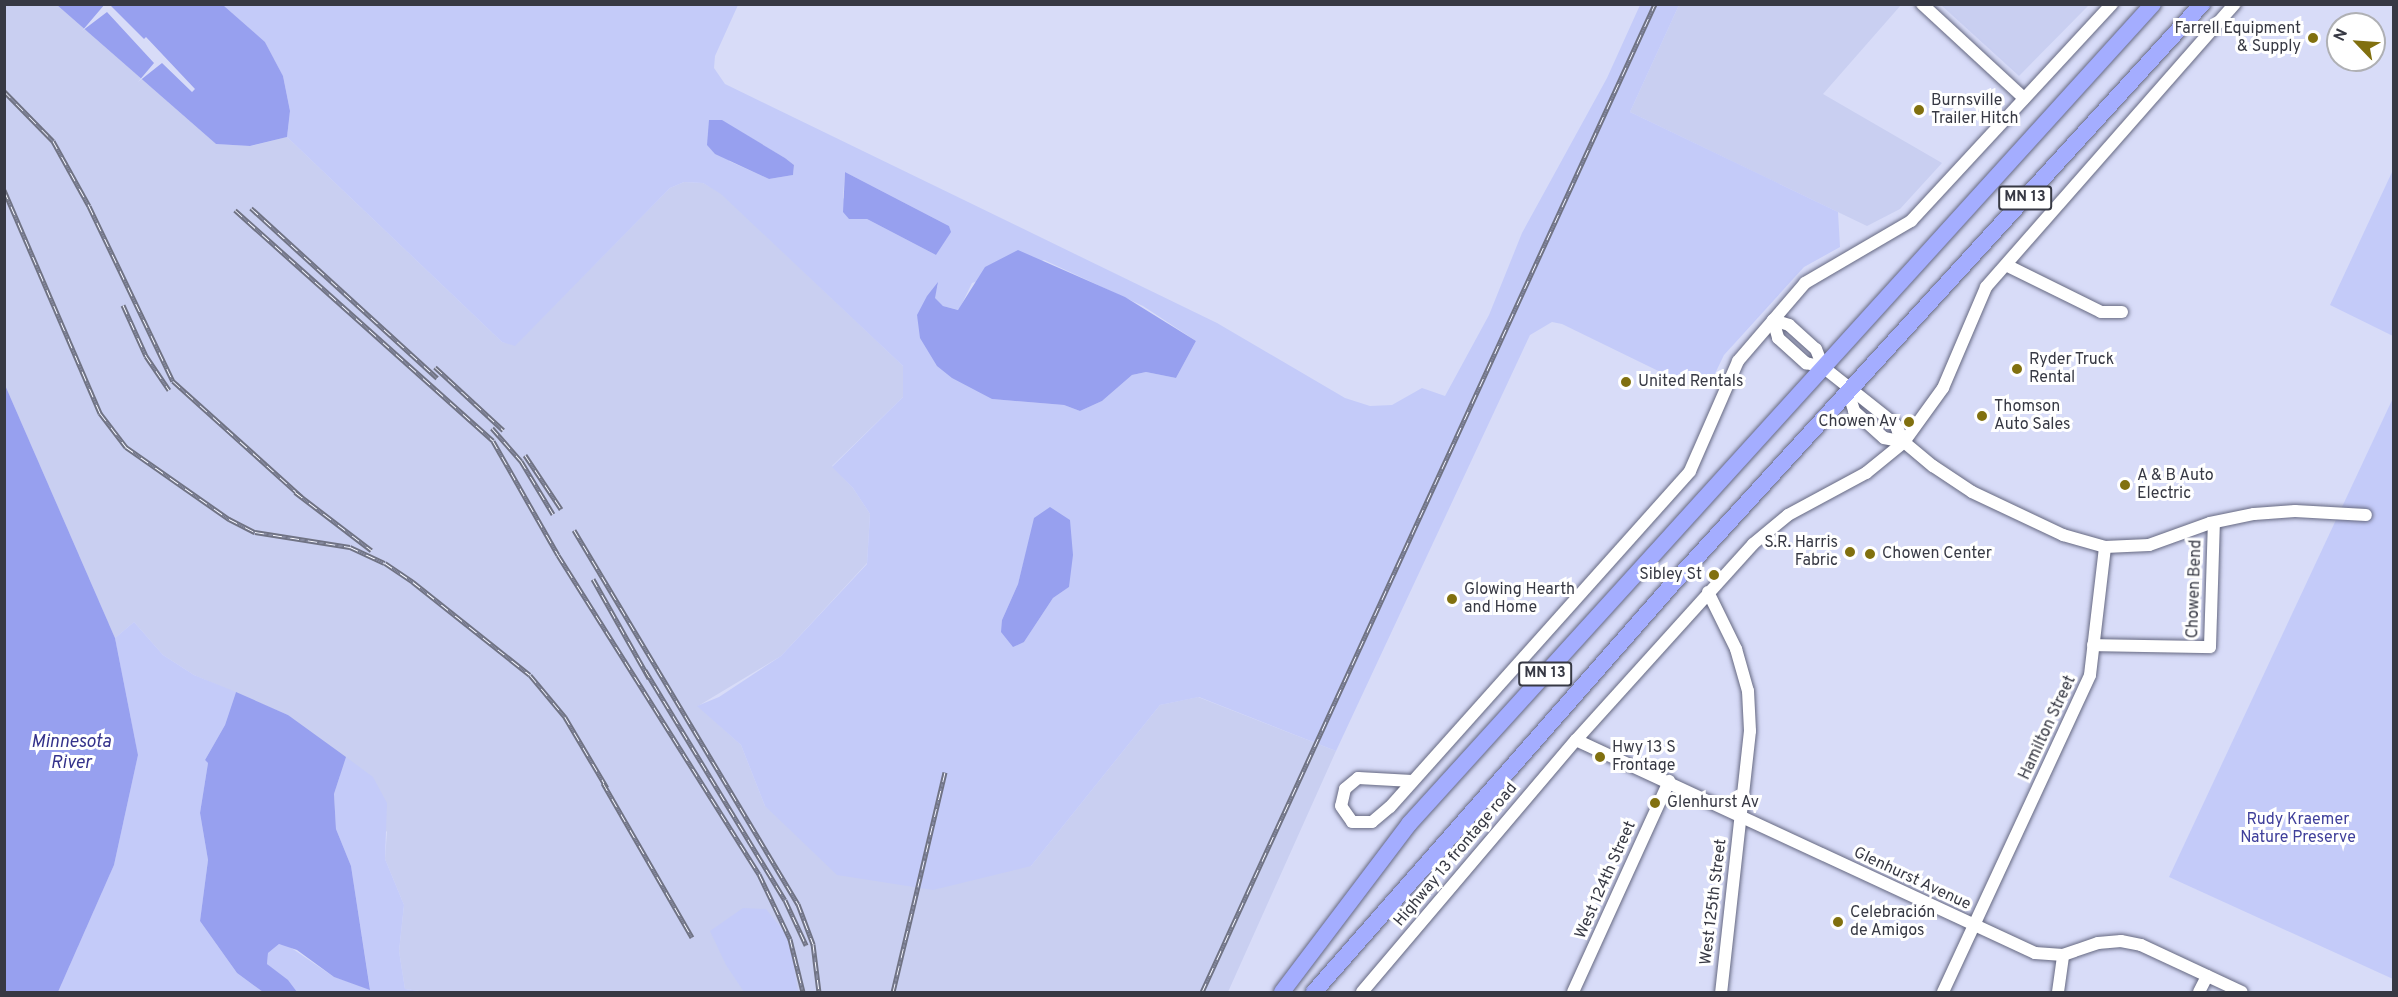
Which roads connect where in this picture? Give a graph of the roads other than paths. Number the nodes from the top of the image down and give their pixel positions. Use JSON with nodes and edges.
{"nodes":[{"id":1,"x":1922,"y":4,"type":"edge"},
{"id":2,"x":2112,"y":4,"type":"edge"},
{"id":3,"x":2153,"y":4,"type":"edge"},
{"id":4,"x":2202,"y":4,"type":"edge"},
{"id":5,"x":2235,"y":4,"type":"edge"},
{"id":6,"x":2024,"y":98,"type":"junction"},
{"id":7,"x":2006,"y":265,"type":"junction"},
{"id":8,"x":2122,"y":312,"type":"dead end"},
{"id":9,"x":1773,"y":320,"type":"junction"},
{"id":10,"x":1822,"y":367,"type":"junction"},
{"id":11,"x":1848,"y":391,"type":"junction"},
{"id":12,"x":1904,"y":442,"type":"junction"},
{"id":13,"x":2366,"y":515,"type":"dead end"},
{"id":14,"x":2214,"y":523,"type":"junction"},
{"id":15,"x":2105,"y":547,"type":"junction"},
{"id":16,"x":1708,"y":592,"type":"junction"},
{"id":17,"x":2093,"y":645,"type":"junction"},
{"id":18,"x":1576,"y":740,"type":"junction"},
{"id":19,"x":1412,"y":781,"type":"junction"},
{"id":20,"x":1669,"y":781,"type":"junction"},
{"id":21,"x":1741,"y":815,"type":"junction"},
{"id":22,"x":1974,"y":926,"type":"junction"},
{"id":23,"x":2063,"y":955,"type":"junction"},
{"id":24,"x":2207,"y":976,"type":"junction"},
{"id":25,"x":1282,"y":993,"type":"edge"},
{"id":26,"x":1314,"y":993,"type":"edge"},
{"id":27,"x":1362,"y":993,"type":"edge"},
{"id":28,"x":1573,"y":993,"type":"edge"},
{"id":29,"x":1721,"y":993,"type":"edge"},
{"id":30,"x":1943,"y":993,"type":"edge"},
{"id":31,"x":2058,"y":993,"type":"edge"},
{"id":32,"x":2199,"y":993,"type":"edge"},
{"id":33,"x":2242,"y":993,"type":"edge"}],
"edges":[{"from":1,"to":6,"type":"street"},
{"from":2,"to":6,"type":"street"},
{"from":3,"to":10,"type":"highway","number":"MN 13"},
{"from":4,"to":11,"type":"highway","number":"MN 13"},
{"from":5,"to":7,"type":"street"},
{"from":6,"to":9,"type":"street"},
{"from":7,"to":8,"type":"street"},
{"from":7,"to":12,"type":"street"},
{"from":9,"to":10,"type":"street"},
{"from":9,"to":10,"type":"street"},
{"from":9,"to":19,"type":"street"},
{"from":10,"to":11,"type":"street"},
{"from":10,"to":25,"type":"highway","number":"MN 13"},
{"from":11,"to":12,"type":"street"},
{"from":11,"to":12,"type":"street"},
{"from":11,"to":26,"type":"highway","number":"MN 13"},
{"from":12,"to":15,"type":"street"},
{"from":12,"to":16,"type":"street"},
{"from":13,"to":14,"type":"street"},
{"from":14,"to":15,"type":"street"},
{"from":14,"to":17,"type":"street","name":"Chowen Bend"},
{"from":15,"to":17,"type":"street","name":"Hamilton Street"},
{"from":16,"to":18,"type":"street"},
{"from":16,"to":21,"type":"street","name":"West 125th Street"},
{"from":17,"to":22,"type":"street","name":"Hamilton Street"},
{"from":18,"to":20,"type":"street","name":"Glenhurst Avenue"},
{"from":18,"to":27,"type":"street","name":"Highway 13 frontage road"},
{"from":19,"to":19,"type":"street"},
{"from":20,"to":21,"type":"street","name":"Glenhurst Avenue"},
{"from":20,"to":28,"type":"street","name":"West 124th Street"},
{"from":21,"to":22,"type":"street","name":"Glenhurst Avenue"},
{"from":21,"to":29,"type":"street","name":"West 125th Street"},
{"from":22,"to":23,"type":"street","name":"Glenhurst Avenue"},
{"from":22,"to":30,"type":"street","name":"Hamilton Street"},
{"from":23,"to":24,"type":"street","name":"Glenhurst Avenue"},
{"from":23,"to":31,"type":"street"},
{"from":24,"to":32,"type":"street"},
{"from":24,"to":33,"type":"street","name":"Glenhurst Avenue"}]}
